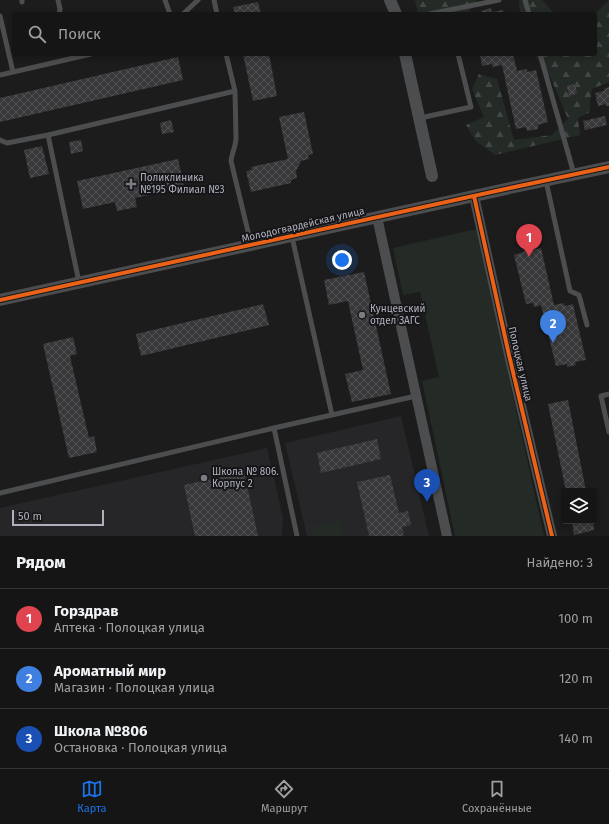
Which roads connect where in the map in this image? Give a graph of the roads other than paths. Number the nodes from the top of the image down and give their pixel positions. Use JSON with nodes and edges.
{"nodes":[{"id":1,"x":58,"y":0,"type":"edge"},
{"id":2,"x":165,"y":0,"type":"edge"},
{"id":3,"x":198,"y":0,"type":"edge"},
{"id":4,"x":214,"y":0,"type":"edge"},
{"id":5,"x":390,"y":0,"type":"edge"},
{"id":6,"x":499,"y":0,"type":"edge"},
{"id":7,"x":525,"y":0,"type":"edge"},
{"id":8,"x":59,"y":12,"type":"edge"},
{"id":9,"x":169,"y":12,"type":"edge"},
{"id":10,"x":185,"y":12,"type":"edge"},
{"id":11,"x":217,"y":12,"type":"edge"},
{"id":12,"x":395,"y":12,"type":"edge"},
{"id":13,"x":439,"y":12,"type":"edge"},
{"id":14,"x":528,"y":12,"type":"edge"},
{"id":15,"x":0,"y":16,"type":"edge"},
{"id":16,"x":2,"y":31,"type":"edge"},
{"id":17,"x":82,"y":56,"type":"edge"},
{"id":18,"x":226,"y":56,"type":"edge"},
{"id":19,"x":405,"y":56,"type":"edge"},
{"id":20,"x":458,"y":56,"type":"edge"},
{"id":21,"x":541,"y":56,"type":"edge"},
{"id":22,"x":13,"y":72,"type":"junction"},
{"id":23,"x":0,"y":75,"type":"edge"},
{"id":24,"x":235,"y":91,"type":"junction"},
{"id":25,"x":419,"y":118,"type":"junction"},
{"id":26,"x":48,"y":135,"type":"junction"},
{"id":27,"x":0,"y":140,"type":"edge"},
{"id":28,"x":609,"y":167,"type":"edge"},
{"id":29,"x":574,"y":174,"type":"junction"},
{"id":30,"x":432,"y":176,"type":"dead end"},
{"id":31,"x":545,"y":180,"type":"junction"},
{"id":32,"x":474,"y":196,"type":"junction"},
{"id":33,"x":377,"y":217,"type":"junction"},
{"id":34,"x":292,"y":236,"type":"junction"},
{"id":35,"x":251,"y":245,"type":"junction"},
{"id":36,"x":79,"y":283,"type":"junction"},
{"id":37,"x":0,"y":300,"type":"edge"},
{"id":38,"x":587,"y":325,"type":"dead end"},
{"id":39,"x":609,"y":394,"type":"edge"},
{"id":40,"x":416,"y":396,"type":"junction"},
{"id":41,"x":332,"y":415,"type":"junction"},
{"id":42,"x":274,"y":428,"type":"junction"},
{"id":43,"x":609,"y":432,"type":"edge"},
{"id":44,"x":0,"y":493,"type":"edge"},
{"id":45,"x":297,"y":536,"type":"edge"},
{"id":46,"x":447,"y":536,"type":"edge"},
{"id":47,"x":552,"y":536,"type":"edge"}],
"edges":[{"from":1,"to":8,"type":"lane"},
{"from":2,"to":9,"type":"lane"},
{"from":3,"to":10,"type":"lane"},
{"from":4,"to":11,"type":"lane"},
{"from":5,"to":12,"type":"street"},
{"from":6,"to":13,"type":"lane"},
{"from":7,"to":14,"type":"lane"},
{"from":15,"to":16,"type":"lane"},
{"from":16,"to":22,"type":"lane"},
{"from":17,"to":22,"type":"lane"},
{"from":18,"to":24,"type":"lane"},
{"from":19,"to":25,"type":"street"},
{"from":20,"to":25,"type":"lane"},
{"from":21,"to":29,"type":"lane"},
{"from":22,"to":23,"type":"lane"},
{"from":24,"to":26,"type":"lane"},
{"from":24,"to":35,"type":"lane"},
{"from":25,"to":30,"type":"street"},
{"from":26,"to":27,"type":"lane"},
{"from":26,"to":36,"type":"lane"},
{"from":28,"to":29,"type":"street","name":"Молодогвардейская улица"},
{"from":29,"to":31,"type":"street","name":"Молодогвардейская улица"},
{"from":31,"to":32,"type":"street","name":"Молодогвардейская улица"},
{"from":31,"to":38,"type":"lane"},
{"from":32,"to":33,"type":"street","name":"Молодогвардейская улица"},
{"from":32,"to":47,"type":"street","name":"Полоцкая улица"},
{"from":33,"to":34,"type":"street","name":"Молодогвардейская улица"},
{"from":33,"to":40,"type":"street"},
{"from":34,"to":35,"type":"street","name":"Молодогвардейская улица"},
{"from":34,"to":41,"type":"lane"},
{"from":35,"to":36,"type":"street","name":"Молодогвардейская улица"},
{"from":36,"to":37,"type":"street","name":"Молодогвардейская улица"},
{"from":39,"to":43,"type":"lane"},
{"from":40,"to":41,"type":"lane"},
{"from":40,"to":46,"type":"street"},
{"from":41,"to":42,"type":"lane"},
{"from":42,"to":44,"type":"lane"},
{"from":42,"to":45,"type":"lane"}]}
